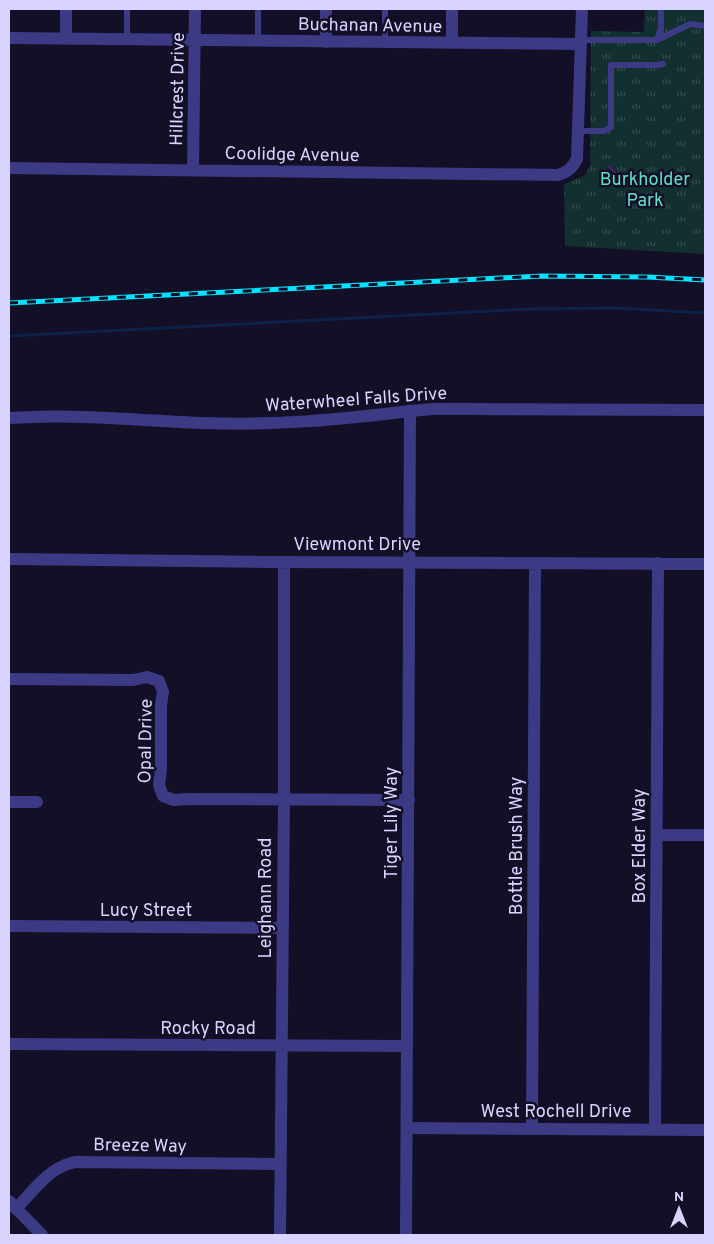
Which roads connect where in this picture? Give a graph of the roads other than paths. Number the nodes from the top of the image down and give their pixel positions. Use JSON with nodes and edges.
{"nodes":[{"id":1,"x":66,"y":9,"type":"edge"},
{"id":2,"x":127,"y":9,"type":"edge"},
{"id":3,"x":195,"y":9,"type":"edge"},
{"id":4,"x":258,"y":9,"type":"edge"},
{"id":5,"x":326,"y":9,"type":"edge"},
{"id":6,"x":385,"y":9,"type":"edge"},
{"id":7,"x":452,"y":9,"type":"edge"},
{"id":8,"x":582,"y":9,"type":"edge"},
{"id":9,"x":661,"y":9,"type":"edge"},
{"id":10,"x":705,"y":26,"type":"edge"},
{"id":11,"x":9,"y":38,"type":"edge"},
{"id":12,"x":66,"y":39,"type":"junction"},
{"id":13,"x":127,"y":40,"type":"junction"},
{"id":14,"x":195,"y":40,"type":"junction"},
{"id":15,"x":657,"y":40,"type":"junction"},
{"id":16,"x":258,"y":41,"type":"junction"},
{"id":17,"x":326,"y":42,"type":"junction"},
{"id":18,"x":385,"y":42,"type":"junction"},
{"id":19,"x":582,"y":42,"type":"junction"},
{"id":20,"x":452,"y":43,"type":"junction"},
{"id":21,"x":663,"y":64,"type":"dead end"},
{"id":22,"x":578,"y":131,"type":"junction"},
{"id":23,"x":9,"y":168,"type":"edge"},
{"id":24,"x":193,"y":170,"type":"junction"},
{"id":25,"x":705,"y":410,"type":"edge"},
{"id":26,"x":410,"y":411,"type":"junction"},
{"id":27,"x":9,"y":418,"type":"edge"},
{"id":28,"x":9,"y":559,"type":"edge"},
{"id":29,"x":284,"y":562,"type":"junction"},
{"id":30,"x":410,"y":562,"type":"junction"},
{"id":31,"x":535,"y":563,"type":"junction"},
{"id":32,"x":658,"y":563,"type":"junction"},
{"id":33,"x":705,"y":564,"type":"edge"},
{"id":34,"x":9,"y":679,"type":"edge"},
{"id":35,"x":284,"y":799,"type":"junction"},
{"id":36,"x":409,"y":800,"type":"junction"},
{"id":37,"x":9,"y":802,"type":"edge"},
{"id":38,"x":37,"y":802,"type":"dead end"},
{"id":39,"x":657,"y":835,"type":"junction"},
{"id":40,"x":705,"y":836,"type":"edge"},
{"id":41,"x":9,"y":926,"type":"edge"},
{"id":42,"x":283,"y":928,"type":"junction"},
{"id":43,"x":9,"y":1044,"type":"edge"},
{"id":44,"x":282,"y":1046,"type":"junction"},
{"id":45,"x":407,"y":1046,"type":"junction"},
{"id":46,"x":406,"y":1128,"type":"junction"},
{"id":47,"x":532,"y":1129,"type":"junction"},
{"id":48,"x":655,"y":1129,"type":"junction"},
{"id":49,"x":705,"y":1130,"type":"edge"},
{"id":50,"x":281,"y":1164,"type":"junction"},
{"id":51,"x":13,"y":1205,"type":"edge"},
{"id":52,"x":42,"y":1235,"type":"edge"},
{"id":53,"x":280,"y":1235,"type":"edge"},
{"id":54,"x":406,"y":1235,"type":"edge"}],
"edges":[{"from":1,"to":12,"type":"street"},
{"from":2,"to":13,"type":"lane"},
{"from":3,"to":14,"type":"street","name":"Hillcrest Drive"},
{"from":4,"to":16,"type":"lane"},
{"from":5,"to":17,"type":"street"},
{"from":6,"to":18,"type":"lane"},
{"from":7,"to":20,"type":"street"},
{"from":8,"to":19,"type":"street"},
{"from":9,"to":15,"type":"lane"},
{"from":10,"to":15,"type":"lane"},
{"from":11,"to":12,"type":"street","name":"Buchanan Avenue"},
{"from":12,"to":13,"type":"street","name":"Buchanan Avenue"},
{"from":13,"to":14,"type":"street","name":"Buchanan Avenue"},
{"from":14,"to":16,"type":"street","name":"Buchanan Avenue"},
{"from":14,"to":24,"type":"street","name":"Hillcrest Drive"},
{"from":15,"to":19,"type":"lane"},
{"from":16,"to":17,"type":"street","name":"Buchanan Avenue"},
{"from":17,"to":18,"type":"street","name":"Buchanan Avenue"},
{"from":18,"to":20,"type":"street","name":"Buchanan Avenue"},
{"from":19,"to":20,"type":"street","name":"Buchanan Avenue"},
{"from":19,"to":22,"type":"street"},
{"from":21,"to":22,"type":"lane"},
{"from":22,"to":24,"type":"street","name":"Coolidge Avenue"},
{"from":23,"to":24,"type":"street","name":"Coolidge Avenue"},
{"from":25,"to":26,"type":"street","name":"Waterwheel Falls Drive"},
{"from":26,"to":27,"type":"street","name":"Waterwheel Falls Drive"},
{"from":26,"to":30,"type":"street","name":"Tiger Lily Way"},
{"from":28,"to":29,"type":"street","name":"Viewmont Drive"},
{"from":29,"to":30,"type":"street","name":"Viewmont Drive"},
{"from":29,"to":35,"type":"street","name":"Leighann Road"},
{"from":30,"to":31,"type":"street","name":"Viewmont Drive"},
{"from":30,"to":36,"type":"street","name":"Tiger Lily Way"},
{"from":31,"to":32,"type":"street","name":"Viewmont Drive"},
{"from":31,"to":47,"type":"street","name":"Bottle Brush Way"},
{"from":32,"to":33,"type":"street","name":"Viewmont Drive"},
{"from":32,"to":39,"type":"street","name":"Box Elder Way"},
{"from":34,"to":35,"type":"street","name":"Opal Drive"},
{"from":35,"to":36,"type":"street","name":"Opal Drive"},
{"from":35,"to":42,"type":"street","name":"Leighann Road"},
{"from":36,"to":45,"type":"street","name":"Tiger Lily Way"},
{"from":37,"to":38,"type":"street"},
{"from":39,"to":40,"type":"street"},
{"from":39,"to":48,"type":"street","name":"Box Elder Way"},
{"from":41,"to":42,"type":"street","name":"Lucy Street"},
{"from":42,"to":44,"type":"street","name":"Leighann Road"},
{"from":43,"to":44,"type":"street","name":"Rocky Road"},
{"from":44,"to":45,"type":"street","name":"Rocky Road"},
{"from":44,"to":50,"type":"street","name":"Leighann Road"},
{"from":45,"to":46,"type":"street","name":"Tiger Lily Way"},
{"from":46,"to":47,"type":"street","name":"West Rochell Drive"},
{"from":46,"to":54,"type":"street","name":"Tiger Lily Way"},
{"from":47,"to":48,"type":"street","name":"West Rochell Drive"},
{"from":48,"to":49,"type":"street","name":"West Rochell Drive"},
{"from":50,"to":51,"type":"street","name":"Breeze Way"},
{"from":50,"to":53,"type":"street","name":"Leighann Road"},
{"from":51,"to":52,"type":"street"}]}
